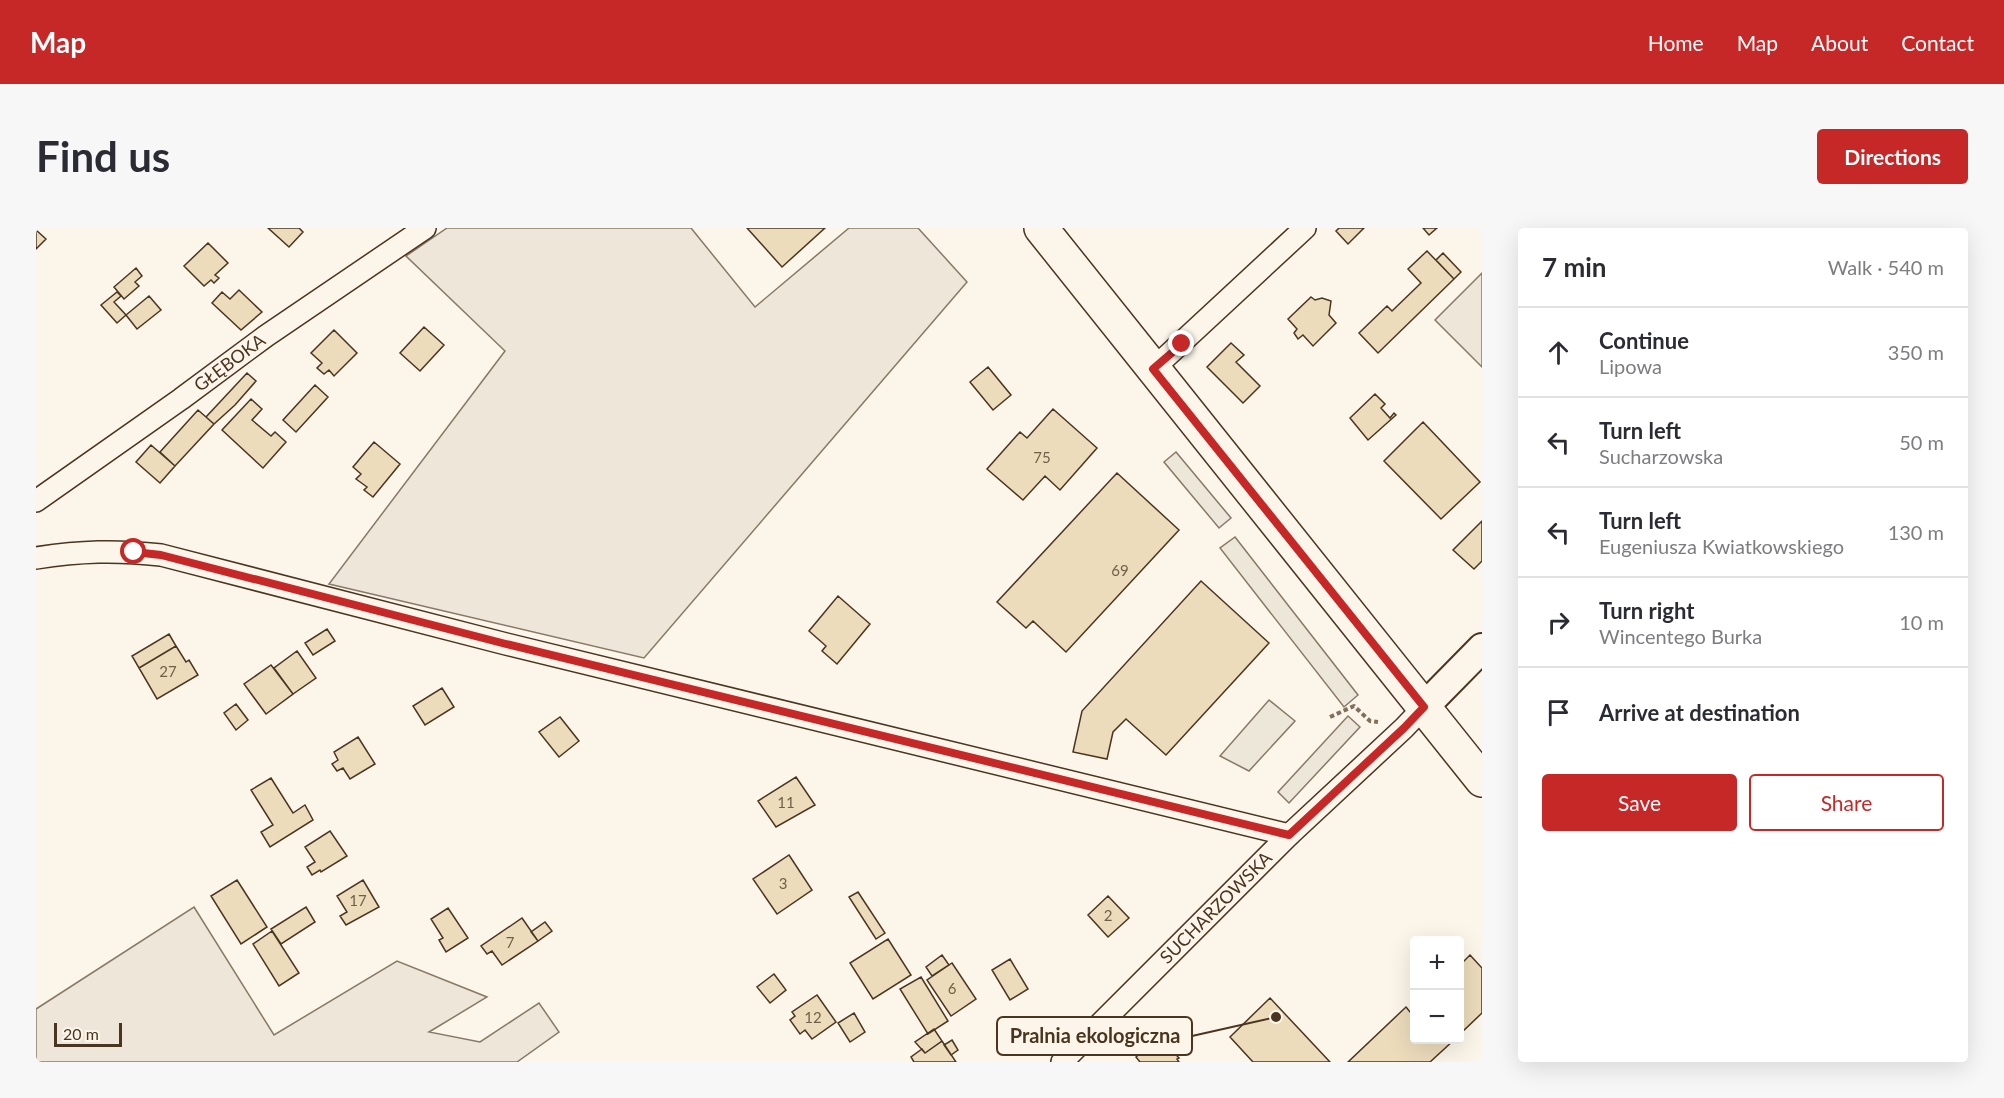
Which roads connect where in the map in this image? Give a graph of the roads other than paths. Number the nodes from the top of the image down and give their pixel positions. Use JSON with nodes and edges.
{"nodes":[{"id":1,"x":425,"y":228,"type":"edge"},
{"id":2,"x":1041,"y":228,"type":"edge"},
{"id":3,"x":1305,"y":228,"type":"edge"},
{"id":4,"x":1153,"y":369,"type":"junction"},
{"id":5,"x":36,"y":501,"type":"edge"},
{"id":6,"x":36,"y":558,"type":"edge"},
{"id":7,"x":1482,"y":648,"type":"edge"},
{"id":8,"x":1424,"y":707,"type":"junction"},
{"id":9,"x":1482,"y":780,"type":"edge"},
{"id":10,"x":1289,"y":835,"type":"junction"},
{"id":11,"x":1062,"y":1062,"type":"edge"}],
"edges":[{"from":1,"to":5,"type":"street","name":"GŁĘBOKA"},
{"from":2,"to":4,"type":"main road"},
{"from":3,"to":4,"type":"street"},
{"from":4,"to":8,"type":"main road"},
{"from":6,"to":10,"type":"street"},
{"from":7,"to":8,"type":"street"},
{"from":8,"to":9,"type":"main road"},
{"from":8,"to":10,"type":"street","name":"SUCHARZOWSKA"},
{"from":10,"to":11,"type":"street","name":"SUCHARZOWSKA"}]}
